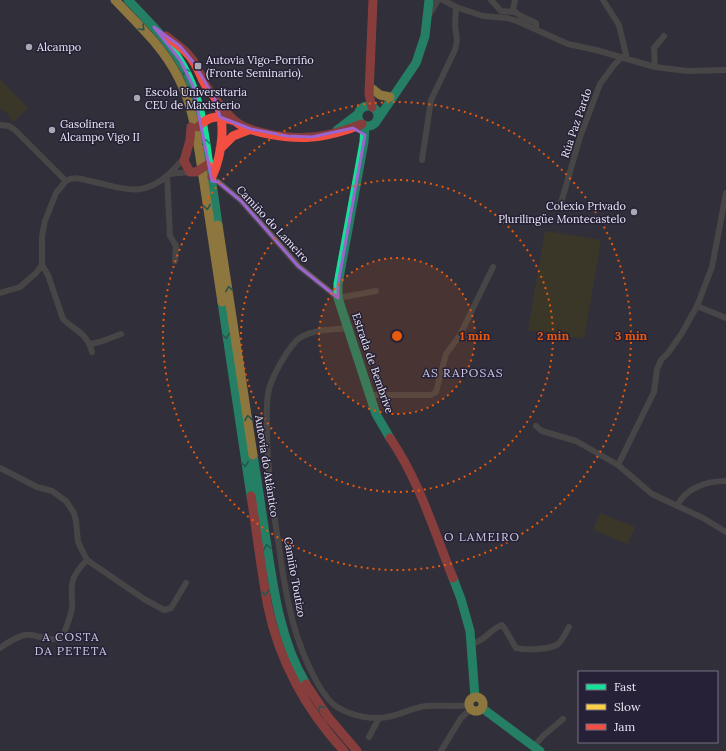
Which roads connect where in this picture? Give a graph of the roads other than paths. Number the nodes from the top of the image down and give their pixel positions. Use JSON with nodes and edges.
{"nodes":[{"id":1,"x":115,"y":0,"type":"edge"},
{"id":2,"x":128,"y":0,"type":"edge"},
{"id":3,"x":373,"y":0,"type":"edge"},
{"id":4,"x":429,"y":0,"type":"edge"},
{"id":5,"x":438,"y":0,"type":"edge"},
{"id":6,"x":443,"y":0,"type":"edge"},
{"id":7,"x":491,"y":0,"type":"edge"},
{"id":8,"x":515,"y":0,"type":"edge"},
{"id":9,"x":604,"y":0,"type":"edge"},
{"id":10,"x":456,"y":7,"type":"junction"},
{"id":11,"x":514,"y":12,"type":"junction"},
{"id":12,"x":428,"y":16,"type":"junction"},
{"id":13,"x":154,"y":27,"type":"junction"},
{"id":14,"x":536,"y":29,"type":"junction"},
{"id":15,"x":664,"y":36,"type":"dead end"},
{"id":16,"x":625,"y":58,"type":"junction"},
{"id":17,"x":655,"y":67,"type":"junction"},
{"id":18,"x":726,"y":70,"type":"edge"},
{"id":19,"x":370,"y":91,"type":"junction"},
{"id":20,"x":392,"y":95,"type":"junction"},
{"id":21,"x":215,"y":99,"type":"junction"},
{"id":22,"x":367,"y":109,"type":"junction"},
{"id":23,"x":191,"y":111,"type":"junction"},
{"id":24,"x":220,"y":117,"type":"junction"},
{"id":25,"x":235,"y":121,"type":"junction"},
{"id":26,"x":202,"y":122,"type":"junction"},
{"id":27,"x":366,"y":124,"type":"junction"},
{"id":28,"x":0,"y":125,"type":"edge"},
{"id":29,"x":251,"y":128,"type":"junction"},
{"id":30,"x":196,"y":131,"type":"junction"},
{"id":31,"x":336,"y":131,"type":"junction"},
{"id":32,"x":189,"y":145,"type":"junction"},
{"id":33,"x":220,"y":149,"type":"junction"},
{"id":34,"x":184,"y":158,"type":"junction"},
{"id":35,"x":422,"y":160,"type":"dead end"},
{"id":36,"x":209,"y":163,"type":"junction"},
{"id":37,"x":201,"y":168,"type":"junction"},
{"id":38,"x":190,"y":172,"type":"junction"},
{"id":39,"x":168,"y":175,"type":"junction"},
{"id":40,"x":212,"y":179,"type":"junction"},
{"id":41,"x":66,"y":181,"type":"junction"},
{"id":42,"x":726,"y":193,"type":"edge"},
{"id":43,"x":561,"y":203,"type":"dead end"},
{"id":44,"x":175,"y":260,"type":"dead end"},
{"id":45,"x":42,"y":265,"type":"junction"},
{"id":46,"x":493,"y":267,"type":"dead end"},
{"id":47,"x":376,"y":291,"type":"dead end"},
{"id":48,"x":0,"y":294,"type":"edge"},
{"id":49,"x":338,"y":298,"type":"junction"},
{"id":50,"x":697,"y":306,"type":"junction"},
{"id":51,"x":726,"y":318,"type":"edge"},
{"id":52,"x":348,"y":328,"type":"junction"},
{"id":53,"x":120,"y":334,"type":"dead end"},
{"id":54,"x":90,"y":344,"type":"junction"},
{"id":55,"x":92,"y":352,"type":"dead end"},
{"id":56,"x":369,"y":396,"type":"junction"},
{"id":57,"x":536,"y":426,"type":"dead end"},
{"id":58,"x":618,"y":465,"type":"junction"},
{"id":59,"x":0,"y":468,"type":"edge"},
{"id":60,"x":726,"y":481,"type":"edge"},
{"id":61,"x":677,"y":506,"type":"junction"},
{"id":62,"x":726,"y":532,"type":"edge"},
{"id":63,"x":87,"y":560,"type":"junction"},
{"id":64,"x":186,"y":583,"type":"dead end"},
{"id":65,"x":569,"y":627,"type":"dead end"},
{"id":66,"x":471,"y":644,"type":"junction"},
{"id":67,"x":0,"y":648,"type":"edge"},
{"id":68,"x":475,"y":697,"type":"junction"},
{"id":69,"x":470,"y":707,"type":"junction"},
{"id":70,"x":482,"y":708,"type":"junction"},
{"id":71,"x":379,"y":718,"type":"junction"},
{"id":72,"x":564,"y":720,"type":"dead end"},
{"id":73,"x":369,"y":737,"type":"dead end"},
{"id":74,"x":537,"y":749,"type":"edge"},
{"id":75,"x":344,"y":751,"type":"edge"},
{"id":76,"x":357,"y":751,"type":"edge"},
{"id":77,"x":441,"y":751,"type":"edge"}],
"edges":[{"from":1,"to":23,"type":"main road","name":"Autovía do Atlántico","one_way":true},
{"from":2,"to":13,"type":"main road"},
{"from":3,"to":19,"type":"main road"},
{"from":4,"to":12,"type":"main road"},
{"from":5,"to":12,"type":"street"},
{"from":6,"to":10,"type":"street"},
{"from":7,"to":11,"type":"street"},
{"from":8,"to":11,"type":"street"},
{"from":9,"to":16,"type":"street"},
{"from":10,"to":14,"type":"street"},
{"from":10,"to":35,"type":"street"},
{"from":11,"to":14,"type":"street"},
{"from":12,"to":20,"type":"main road"},
{"from":13,"to":21,"type":"main road"},
{"from":26,"to":13,"type":"main road","name":"Autovía do Atlántico","one_way":true},
{"from":14,"to":16,"type":"street"},
{"from":15,"to":17,"type":"street"},
{"from":16,"to":17,"type":"street"},
{"from":16,"to":43,"type":"street","name":"Rúa Paz Pardo"},
{"from":17,"to":18,"type":"street"},
{"from":19,"to":20,"type":"main road"},
{"from":19,"to":22,"type":"main road"},
{"from":20,"to":22,"type":"main road"},
{"from":20,"to":27,"type":"main road"},
{"from":21,"to":24,"type":"main road"},
{"from":21,"to":25,"type":"main road"},
{"from":22,"to":27,"type":"main road"},
{"from":22,"to":27,"type":"main road"},
{"from":22,"to":31,"type":"main road"},
{"from":23,"to":30,"type":"main road","name":"Autovía do Atlántico"},
{"from":23,"to":32,"type":"main road"},
{"from":24,"to":25,"type":"main road"},
{"from":24,"to":26,"type":"main road"},
{"from":24,"to":33,"type":"main road"},
{"from":25,"to":29,"type":"main road"},
{"from":26,"to":30,"type":"main road"},
{"from":36,"to":26,"type":"main road","name":"Autovía do Atlántico","one_way":true},
{"from":27,"to":31,"type":"main road"},
{"from":27,"to":49,"type":"main road","name":"Estrada de Bembrive"},
{"from":28,"to":41,"type":"street"},
{"from":29,"to":31,"type":"main road"},
{"from":29,"to":33,"type":"main road"},
{"from":30,"to":32,"type":"main road"},
{"from":30,"to":37,"type":"main road","name":"Autovía do Atlántico"},
{"from":32,"to":34,"type":"main road"},
{"from":33,"to":36,"type":"main road"},
{"from":33,"to":40,"type":"main road"},
{"from":34,"to":38,"type":"main road"},
{"from":34,"to":39,"type":"street"},
{"from":36,"to":37,"type":"main road"},
{"from":36,"to":40,"type":"main road","name":"Autovía do Atlántico"},
{"from":37,"to":38,"type":"main road"},
{"from":37,"to":75,"type":"main road","name":"Autovía do Atlántico","one_way":true},
{"from":38,"to":39,"type":"street"},
{"from":39,"to":41,"type":"street"},
{"from":39,"to":44,"type":"street"},
{"from":40,"to":49,"type":"street","name":"Camiño do Lameiro"},
{"from":76,"to":40,"type":"main road","name":"Autovía do Atlántico","one_way":true},
{"from":41,"to":45,"type":"street"},
{"from":42,"to":50,"type":"street"},
{"from":45,"to":48,"type":"street"},
{"from":45,"to":54,"type":"street"},
{"from":46,"to":56,"type":"street"},
{"from":47,"to":49,"type":"street"},
{"from":49,"to":52,"type":"main road","name":"Estrada de Bembrive"},
{"from":50,"to":51,"type":"street"},
{"from":50,"to":58,"type":"street"},
{"from":52,"to":56,"type":"main road","name":"Estrada de Bembrive"},
{"from":52,"to":71,"type":"street","name":"Camiño Toutizo"},
{"from":53,"to":54,"type":"street"},
{"from":54,"to":55,"type":"street"},
{"from":56,"to":66,"type":"main road","name":"Estrada de Bembrive"},
{"from":57,"to":58,"type":"street"},
{"from":58,"to":61,"type":"street"},
{"from":59,"to":63,"type":"street"},
{"from":60,"to":61,"type":"street"},
{"from":61,"to":62,"type":"street"},
{"from":63,"to":64,"type":"street"},
{"from":63,"to":67,"type":"street"},
{"from":65,"to":66,"type":"street"},
{"from":66,"to":68,"type":"main road","name":"Estrada de Bembrive"},
{"from":68,"to":69,"type":"main road"},
{"from":68,"to":70,"type":"main road"},
{"from":69,"to":70,"type":"main road"},
{"from":69,"to":71,"type":"street","name":"Camiño Toutizo"},
{"from":69,"to":77,"type":"street"},
{"from":70,"to":74,"type":"main road"},
{"from":71,"to":73,"type":"street"},
{"from":72,"to":74,"type":"street"}]}
